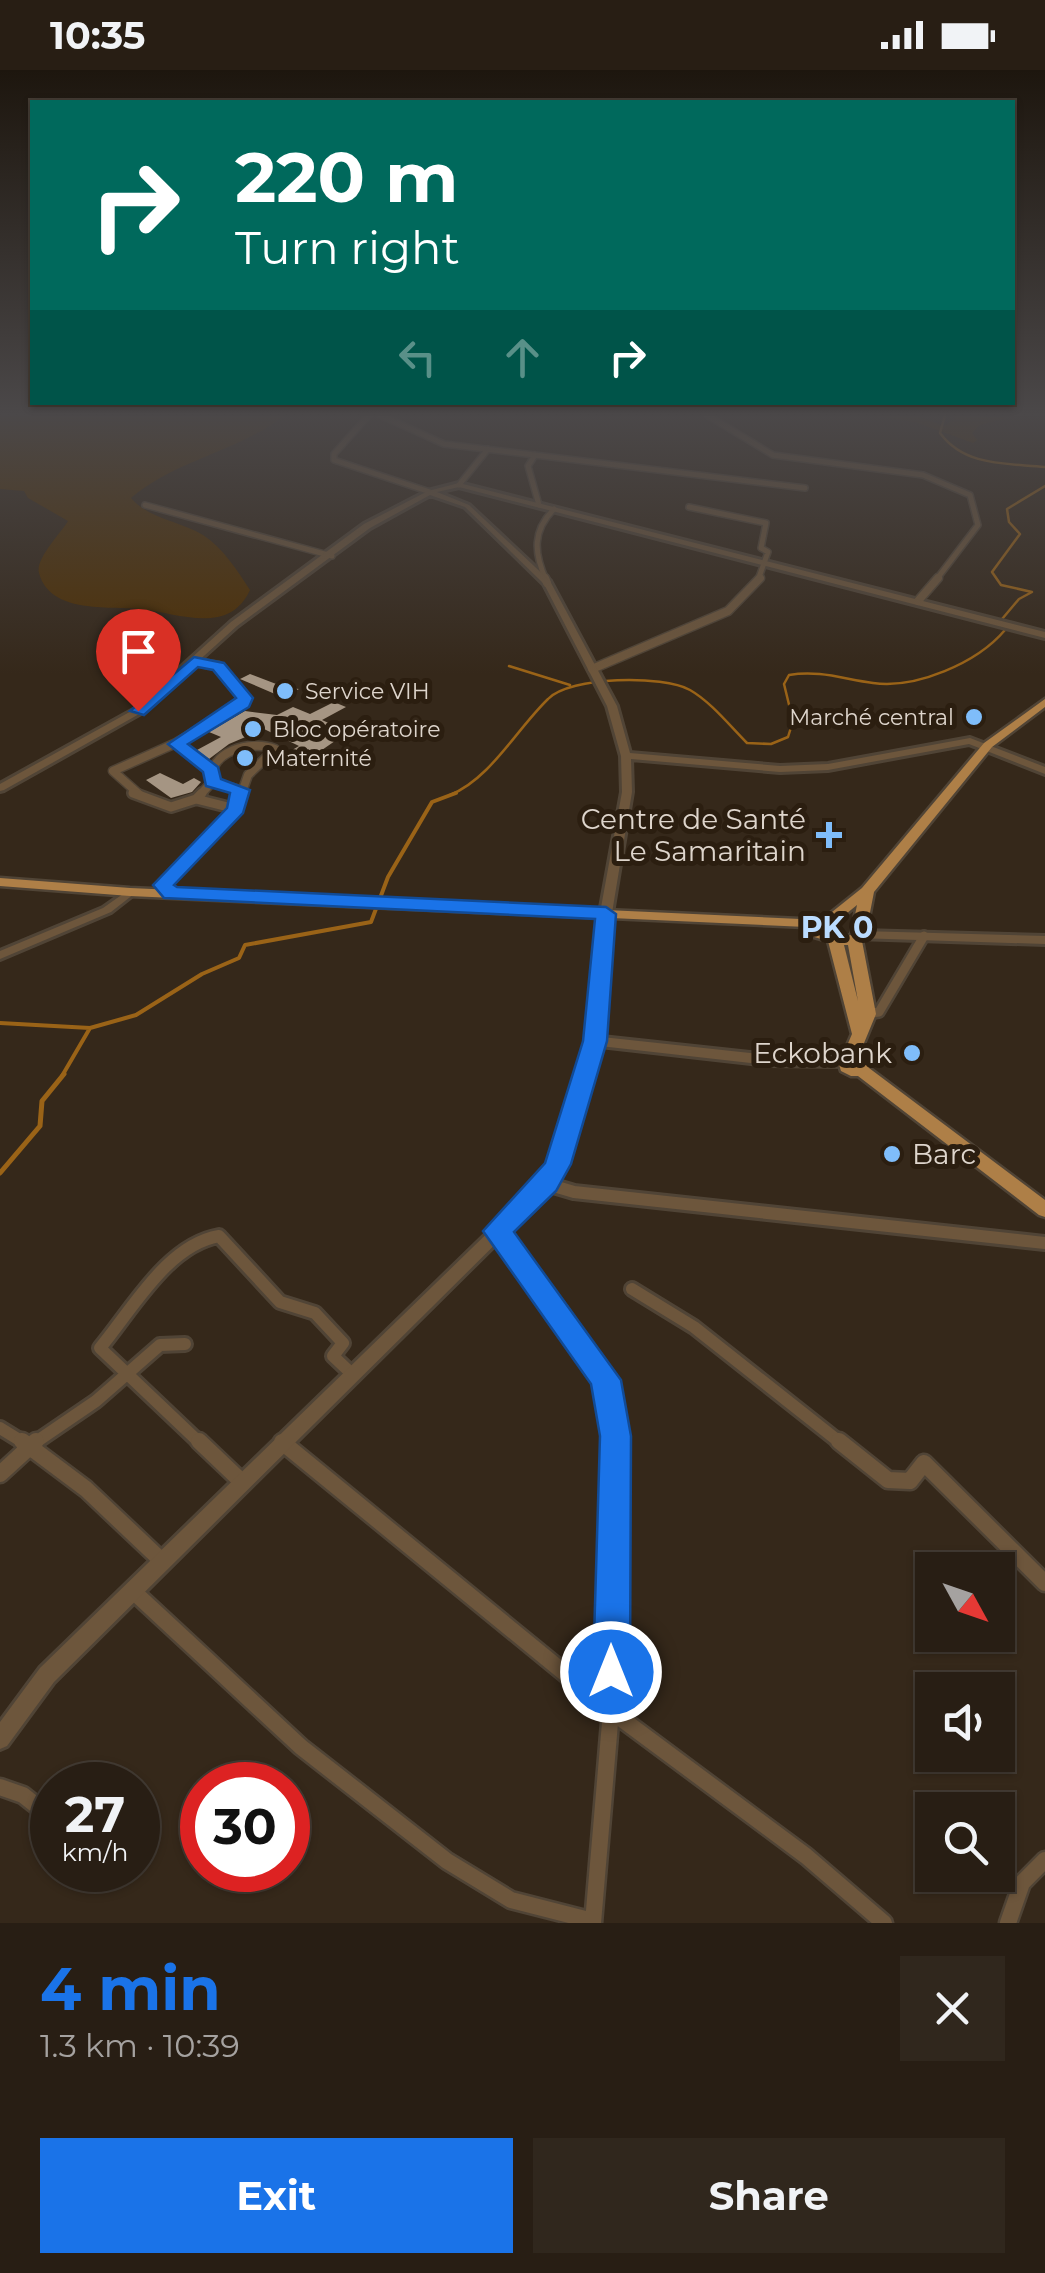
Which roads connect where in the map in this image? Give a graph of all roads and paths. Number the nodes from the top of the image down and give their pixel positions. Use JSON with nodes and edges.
{"nodes":[{"id":1,"x":412,"y":501,"type":"edge"},
{"id":2,"x":455,"y":501,"type":"edge"},
{"id":3,"x":522,"y":501,"type":"edge"},
{"id":4,"x":538,"y":501,"type":"edge"},
{"id":5,"x":972,"y":501,"type":"edge"},
{"id":6,"x":146,"y":505,"type":"dead end"},
{"id":7,"x":539,"y":506,"type":"junction"},
{"id":8,"x":689,"y":506,"type":"dead end"},
{"id":9,"x":554,"y":510,"type":"junction"},
{"id":10,"x":332,"y":556,"type":"junction"},
{"id":11,"x":767,"y":563,"type":"junction"},
{"id":12,"x":547,"y":583,"type":"junction"},
{"id":13,"x":918,"y":601,"type":"junction"},
{"id":14,"x":1045,"y":635,"type":"edge"},
{"id":15,"x":194,"y":662,"type":"junction"},
{"id":16,"x":596,"y":677,"type":"junction"},
{"id":17,"x":1045,"y":702,"type":"edge"},
{"id":18,"x":176,"y":744,"type":"junction"},
{"id":19,"x":988,"y":745,"type":"junction"},
{"id":20,"x":626,"y":756,"type":"junction"},
{"id":21,"x":212,"y":770,"type":"junction"},
{"id":22,"x":1045,"y":771,"type":"edge"},
{"id":23,"x":212,"y":782,"type":"junction"},
{"id":24,"x":0,"y":788,"type":"edge"},
{"id":25,"x":240,"y":790,"type":"junction"},
{"id":26,"x":196,"y":799,"type":"junction"},
{"id":27,"x":236,"y":809,"type":"junction"},
{"id":28,"x":0,"y":882,"type":"edge"},
{"id":29,"x":130,"y":892,"type":"junction"},
{"id":30,"x":867,"y":892,"type":"junction"},
{"id":31,"x":172,"y":893,"type":"junction"},
{"id":32,"x":606,"y":914,"type":"junction"},
{"id":33,"x":831,"y":929,"type":"junction"},
{"id":34,"x":859,"y":932,"type":"junction"},
{"id":35,"x":924,"y":936,"type":"junction"},
{"id":36,"x":1045,"y":940,"type":"edge"},
{"id":37,"x":0,"y":955,"type":"edge"},
{"id":38,"x":856,"y":989,"type":"junction"},
{"id":39,"x":860,"y":1014,"type":"junction"},
{"id":40,"x":595,"y":1041,"type":"junction"},
{"id":41,"x":851,"y":1061,"type":"junction"},
{"id":42,"x":547,"y":1184,"type":"junction"},
{"id":43,"x":1045,"y":1210,"type":"edge"},
{"id":44,"x":497,"y":1231,"type":"junction"},
{"id":45,"x":1045,"y":1243,"type":"edge"},
{"id":46,"x":632,"y":1288,"type":"dead end"},
{"id":47,"x":185,"y":1344,"type":"dead end"},
{"id":48,"x":127,"y":1374,"type":"junction"},
{"id":49,"x":352,"y":1374,"type":"junction"},
{"id":50,"x":0,"y":1428,"type":"edge"},
{"id":51,"x":282,"y":1442,"type":"junction"},
{"id":52,"x":29,"y":1446,"type":"junction"},
{"id":53,"x":0,"y":1474,"type":"edge"},
{"id":54,"x":242,"y":1482,"type":"junction"},
{"id":55,"x":163,"y":1562,"type":"junction"},
{"id":56,"x":1045,"y":1584,"type":"edge"},
{"id":57,"x":134,"y":1592,"type":"junction"},
{"id":58,"x":611,"y":1712,"type":"junction"},
{"id":59,"x":0,"y":1739,"type":"edge"},
{"id":60,"x":0,"y":1787,"type":"edge"},
{"id":61,"x":30,"y":1801,"type":"edge"},
{"id":62,"x":1045,"y":1860,"type":"edge"},
{"id":63,"x":594,"y":1922,"type":"edge"},
{"id":64,"x":884,"y":1923,"type":"edge"},
{"id":65,"x":1008,"y":1923,"type":"edge"}],
"edges":[{"from":1,"to":10,"type":"street"},
{"from":2,"to":12,"type":"street"},
{"from":3,"to":7,"type":"street"},
{"from":4,"to":7,"type":"street"},
{"from":5,"to":13,"type":"street"},
{"from":6,"to":10,"type":"street"},
{"from":7,"to":9,"type":"street"},
{"from":8,"to":11,"type":"street"},
{"from":9,"to":11,"type":"street"},
{"from":9,"to":12,"type":"street"},
{"from":10,"to":15,"type":"street"},
{"from":11,"to":13,"type":"street"},
{"from":11,"to":16,"type":"street"},
{"from":12,"to":16,"type":"street"},
{"from":13,"to":14,"type":"street"},
{"from":15,"to":18,"type":"street"},
{"from":15,"to":24,"type":"street"},
{"from":16,"to":20,"type":"street"},
{"from":17,"to":19,"type":"main road"},
{"from":18,"to":21,"type":"street"},
{"from":18,"to":26,"type":"street"},
{"from":19,"to":20,"type":"street"},
{"from":19,"to":22,"type":"street"},
{"from":19,"to":30,"type":"main road"},
{"from":20,"to":32,"type":"street"},
{"from":21,"to":23,"type":"street"},
{"from":21,"to":25,"type":"street"},
{"from":23,"to":25,"type":"street"},
{"from":23,"to":26,"type":"street"},
{"from":25,"to":27,"type":"street"},
{"from":26,"to":27,"type":"street"},
{"from":27,"to":31,"type":"street"},
{"from":28,"to":29,"type":"main road"},
{"from":29,"to":31,"type":"main road"},
{"from":29,"to":37,"type":"street"},
{"from":30,"to":33,"type":"main road"},
{"from":30,"to":34,"type":"main road"},
{"from":31,"to":32,"type":"main road"},
{"from":32,"to":33,"type":"main road"},
{"from":32,"to":40,"type":"street"},
{"from":33,"to":34,"type":"main road"},
{"from":33,"to":38,"type":"main road"},
{"from":34,"to":35,"type":"street"},
{"from":34,"to":38,"type":"main road"},
{"from":35,"to":36,"type":"street"},
{"from":35,"to":39,"type":"street"},
{"from":38,"to":39,"type":"main road"},
{"from":39,"to":41,"type":"main road"},
{"from":40,"to":41,"type":"street"},
{"from":40,"to":42,"type":"street"},
{"from":41,"to":43,"type":"main road"},
{"from":42,"to":44,"type":"street"},
{"from":42,"to":45,"type":"street"},
{"from":44,"to":49,"type":"street"},
{"from":44,"to":58,"type":"street"},
{"from":46,"to":56,"type":"street"},
{"from":47,"to":48,"type":"street"},
{"from":48,"to":49,"type":"street"},
{"from":48,"to":52,"type":"street"},
{"from":48,"to":54,"type":"street"},
{"from":49,"to":51,"type":"street"},
{"from":50,"to":52,"type":"street"},
{"from":51,"to":54,"type":"street"},
{"from":51,"to":58,"type":"street"},
{"from":52,"to":53,"type":"street"},
{"from":52,"to":55,"type":"street"},
{"from":54,"to":55,"type":"street"},
{"from":55,"to":57,"type":"street"},
{"from":57,"to":59,"type":"street"},
{"from":57,"to":63,"type":"street"},
{"from":58,"to":63,"type":"street"},
{"from":58,"to":64,"type":"street"},
{"from":60,"to":61,"type":"street"},
{"from":62,"to":65,"type":"street"}]}
